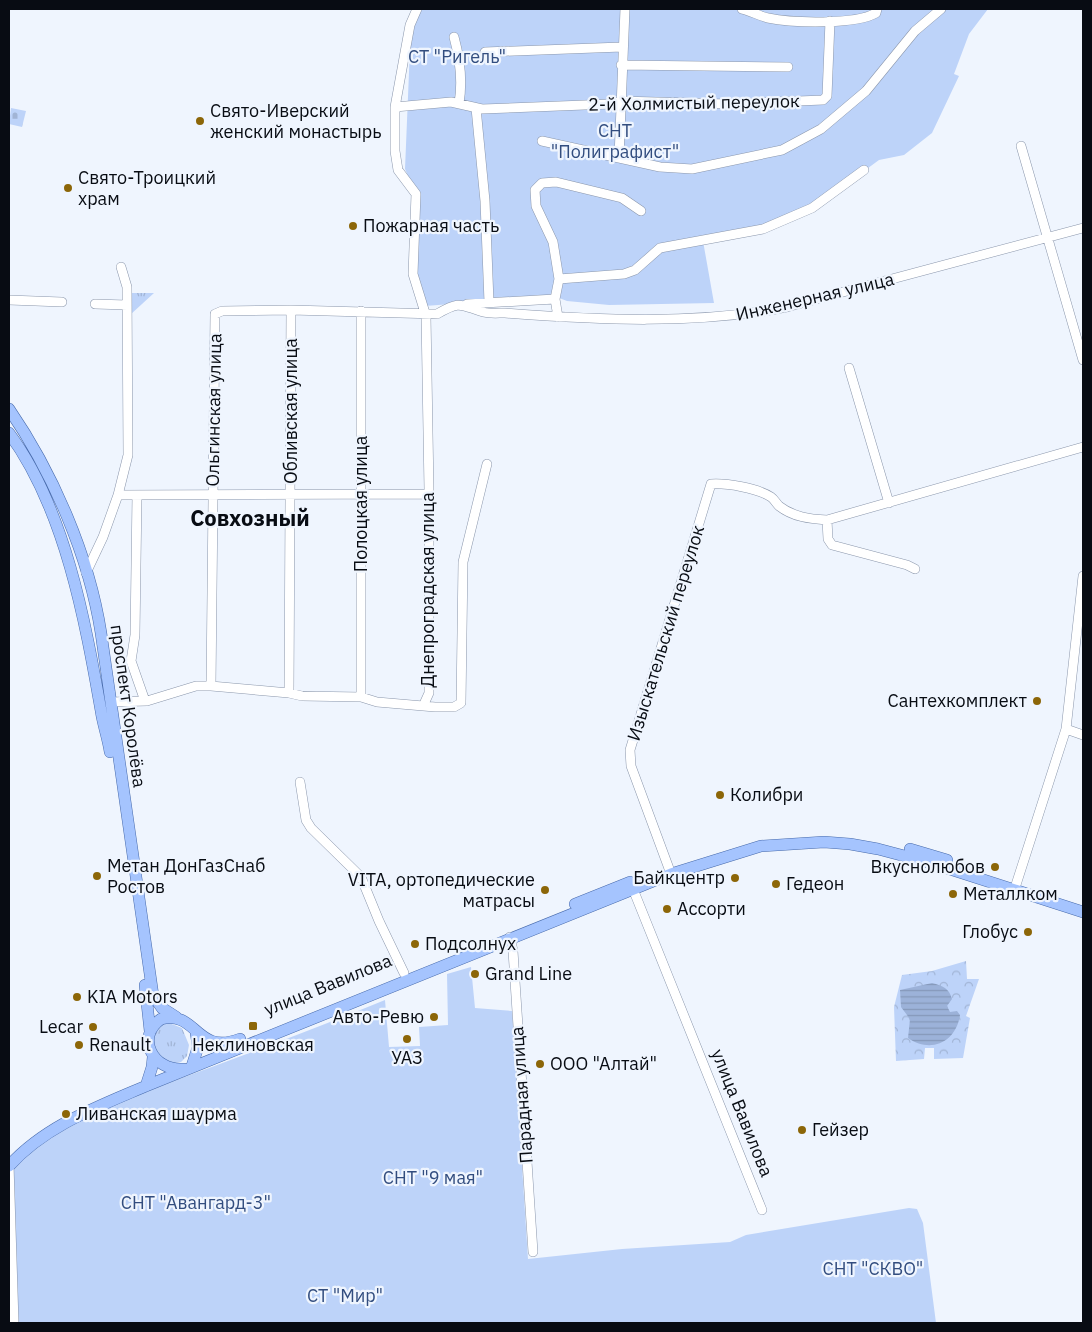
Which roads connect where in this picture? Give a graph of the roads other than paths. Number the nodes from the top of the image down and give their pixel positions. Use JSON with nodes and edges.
{"nodes":[{"id":1,"x":417,"y":9,"type":"edge"},
{"id":2,"x":625,"y":9,"type":"edge"},
{"id":3,"x":742,"y":9,"type":"edge"},
{"id":4,"x":877,"y":9,"type":"edge"},
{"id":5,"x":941,"y":9,"type":"edge"},
{"id":6,"x":830,"y":21,"type":"junction"},
{"id":7,"x":454,"y":37,"type":"dead end"},
{"id":8,"x":622,"y":47,"type":"junction"},
{"id":9,"x":484,"y":52,"type":"dead end"},
{"id":10,"x":622,"y":65,"type":"junction"},
{"id":11,"x":788,"y":67,"type":"dead end"},
{"id":12,"x":620,"y":101,"type":"junction"},
{"id":13,"x":459,"y":103,"type":"junction"},
{"id":14,"x":394,"y":108,"type":"junction"},
{"id":15,"x":476,"y":108,"type":"junction"},
{"id":16,"x":542,"y":141,"type":"dead end"},
{"id":17,"x":1021,"y":146,"type":"dead end"},
{"id":18,"x":619,"y":158,"type":"junction"},
{"id":19,"x":864,"y":170,"type":"dead end"},
{"id":20,"x":641,"y":211,"type":"dead end"},
{"id":21,"x":1083,"y":228,"type":"edge"},
{"id":22,"x":1047,"y":238,"type":"junction"},
{"id":23,"x":121,"y":267,"type":"dead end"},
{"id":24,"x":558,"y":279,"type":"junction"},
{"id":25,"x":556,"y":299,"type":"junction"},
{"id":26,"x":9,"y":300,"type":"edge"},
{"id":27,"x":62,"y":302,"type":"dead end"},
{"id":28,"x":489,"y":302,"type":"junction"},
{"id":29,"x":95,"y":304,"type":"dead end"},
{"id":30,"x":466,"y":304,"type":"junction"},
{"id":31,"x":127,"y":305,"type":"junction"},
{"id":32,"x":291,"y":310,"type":"junction"},
{"id":33,"x":361,"y":311,"type":"junction"},
{"id":34,"x":426,"y":314,"type":"junction"},
{"id":35,"x":558,"y":317,"type":"junction"},
{"id":36,"x":1083,"y":360,"type":"edge"},
{"id":37,"x":849,"y":368,"type":"dead end"},
{"id":38,"x":9,"y":408,"type":"edge"},
{"id":39,"x":9,"y":432,"type":"edge"},
{"id":40,"x":1083,"y":447,"type":"edge"},
{"id":41,"x":487,"y":464,"type":"dead end"},
{"id":42,"x":213,"y":494,"type":"junction"},
{"id":43,"x":290,"y":494,"type":"junction"},
{"id":44,"x":361,"y":494,"type":"junction"},
{"id":45,"x":429,"y":494,"type":"junction"},
{"id":46,"x":118,"y":495,"type":"junction"},
{"id":47,"x":137,"y":495,"type":"junction"},
{"id":48,"x":888,"y":503,"type":"junction"},
{"id":49,"x":827,"y":520,"type":"junction"},
{"id":50,"x":915,"y":569,"type":"dead end"},
{"id":51,"x":86,"y":572,"type":"junction"},
{"id":52,"x":1083,"y":576,"type":"edge"},
{"id":53,"x":211,"y":686,"type":"junction"},
{"id":54,"x":289,"y":693,"type":"junction"},
{"id":55,"x":361,"y":697,"type":"junction"},
{"id":56,"x":144,"y":701,"type":"junction"},
{"id":57,"x":110,"y":702,"type":"junction"},
{"id":58,"x":424,"y":704,"type":"junction"},
{"id":59,"x":1066,"y":729,"type":"junction"},
{"id":60,"x":1083,"y":735,"type":"edge"},
{"id":61,"x":300,"y":782,"type":"dead end"},
{"id":62,"x":669,"y":870,"type":"junction"},
{"id":63,"x":1015,"y":887,"type":"junction"},
{"id":64,"x":633,"y":889,"type":"junction"},
{"id":65,"x":1083,"y":904,"type":"edge"},
{"id":66,"x":1083,"y":912,"type":"edge"},
{"id":67,"x":510,"y":938,"type":"junction"},
{"id":68,"x":404,"y":973,"type":"junction"},
{"id":69,"x":176,"y":1017,"type":"junction"},
{"id":70,"x":150,"y":1031,"type":"junction"},
{"id":71,"x":196,"y":1033,"type":"junction"},
{"id":72,"x":153,"y":1057,"type":"junction"},
{"id":73,"x":188,"y":1068,"type":"junction"},
{"id":74,"x":146,"y":1086,"type":"junction"},
{"id":75,"x":9,"y":1165,"type":"edge"},
{"id":76,"x":762,"y":1210,"type":"dead end"},
{"id":77,"x":533,"y":1252,"type":"dead end"},
{"id":78,"x":14,"y":1323,"type":"edge"}],
"edges":[{"from":1,"to":14,"type":"street","name":"Днепроградская улица"},
{"from":2,"to":8,"type":"street"},
{"from":3,"to":6,"type":"street"},
{"from":4,"to":6,"type":"street"},
{"from":5,"to":18,"type":"street"},
{"from":6,"to":12,"type":"street","name":"2-й Холмистый переулок"},
{"from":7,"to":13,"type":"street"},
{"from":8,"to":9,"type":"street"},
{"from":8,"to":10,"type":"street"},
{"from":10,"to":11,"type":"street"},
{"from":10,"to":12,"type":"street"},
{"from":12,"to":15,"type":"street","name":"2-й Холмистый переулок"},
{"from":12,"to":18,"type":"street"},
{"from":13,"to":14,"type":"street","name":"2-й Холмистый переулок"},
{"from":13,"to":15,"type":"street","name":"2-й Холмистый переулок"},
{"from":14,"to":34,"type":"street","name":"Днепроградская улица"},
{"from":15,"to":28,"type":"street"},
{"from":16,"to":18,"type":"street"},
{"from":17,"to":22,"type":"street"},
{"from":19,"to":24,"type":"street"},
{"from":20,"to":24,"type":"street"},
{"from":21,"to":22,"type":"street","name":"Инженерная улица"},
{"from":22,"to":35,"type":"street","name":"Инженерная улица"},
{"from":22,"to":36,"type":"street"},
{"from":23,"to":31,"type":"street"},
{"from":24,"to":25,"type":"street"},
{"from":25,"to":28,"type":"street"},
{"from":25,"to":35,"type":"street"},
{"from":26,"to":27,"type":"street"},
{"from":28,"to":30,"type":"street"},
{"from":29,"to":31,"type":"street"},
{"from":30,"to":34,"type":"street"},
{"from":30,"to":35,"type":"street","name":"Инженерная улица"},
{"from":31,"to":46,"type":"street"},
{"from":32,"to":33,"type":"street"},
{"from":32,"to":42,"type":"street","name":"Ольгинская улица"},
{"from":32,"to":43,"type":"street","name":"Обливская улица"},
{"from":33,"to":34,"type":"street"},
{"from":33,"to":44,"type":"street","name":"Полоцкая улица"},
{"from":34,"to":45,"type":"street","name":"Днепроградская улица"},
{"from":37,"to":48,"type":"street"},
{"from":38,"to":51,"type":"main road","name":"проспект Королёва"},
{"from":39,"to":70,"type":"main road","name":"проспект Королёва"},
{"from":40,"to":48,"type":"street"},
{"from":41,"to":58,"type":"street","name":"Днепроградская улица"},
{"from":42,"to":43,"type":"street"},
{"from":42,"to":47,"type":"street"},
{"from":42,"to":53,"type":"street","name":"Ольгинская улица"},
{"from":43,"to":44,"type":"street"},
{"from":43,"to":54,"type":"street","name":"Обливская улица"},
{"from":44,"to":45,"type":"street"},
{"from":44,"to":55,"type":"street","name":"Полоцкая улица"},
{"from":45,"to":58,"type":"street","name":"Днепроградская улица"},
{"from":46,"to":47,"type":"street"},
{"from":46,"to":51,"type":"street"},
{"from":47,"to":56,"type":"street"},
{"from":48,"to":49,"type":"street"},
{"from":49,"to":50,"type":"street"},
{"from":49,"to":62,"type":"street","name":"Изыскательский переулок"},
{"from":51,"to":57,"type":"main road","name":"проспект Королёва"},
{"from":52,"to":59,"type":"street"},
{"from":53,"to":54,"type":"street"},
{"from":53,"to":56,"type":"street"},
{"from":54,"to":55,"type":"street"},
{"from":55,"to":58,"type":"street"},
{"from":56,"to":57,"type":"street"},
{"from":57,"to":69,"type":"main road","name":"проспект Королёва"},
{"from":59,"to":60,"type":"street"},
{"from":59,"to":63,"type":"street"},
{"from":61,"to":68,"type":"street"},
{"from":62,"to":63,"type":"main road","name":"улица Вавилова"},
{"from":62,"to":64,"type":"main road","name":"улица Вавилова"},
{"from":62,"to":68,"type":"main road","name":"улица Вавилова"},
{"from":63,"to":65,"type":"main road","name":"улица Вавилова"},
{"from":63,"to":66,"type":"main road","name":"улица Вавилова"},
{"from":64,"to":67,"type":"main road","name":"улица Вавилова"},
{"from":64,"to":76,"type":"street","name":"улица Вавилова"},
{"from":67,"to":73,"type":"main road","name":"улица Вавилова"},
{"from":67,"to":77,"type":"street","name":"Парадная улица"},
{"from":68,"to":71,"type":"main road","name":"улица Вавилова"},
{"from":69,"to":70,"type":"main road"},
{"from":69,"to":71,"type":"main road","name":"улица Вавилова"},
{"from":70,"to":72,"type":"main road"},
{"from":71,"to":73,"type":"main road"},
{"from":72,"to":73,"type":"main road"},
{"from":72,"to":74,"type":"main road"},
{"from":73,"to":74,"type":"main road","name":"улица Вавилова"},
{"from":74,"to":75,"type":"main road","name":"улица Вавилова"},
{"from":75,"to":78,"type":"street"}]}
